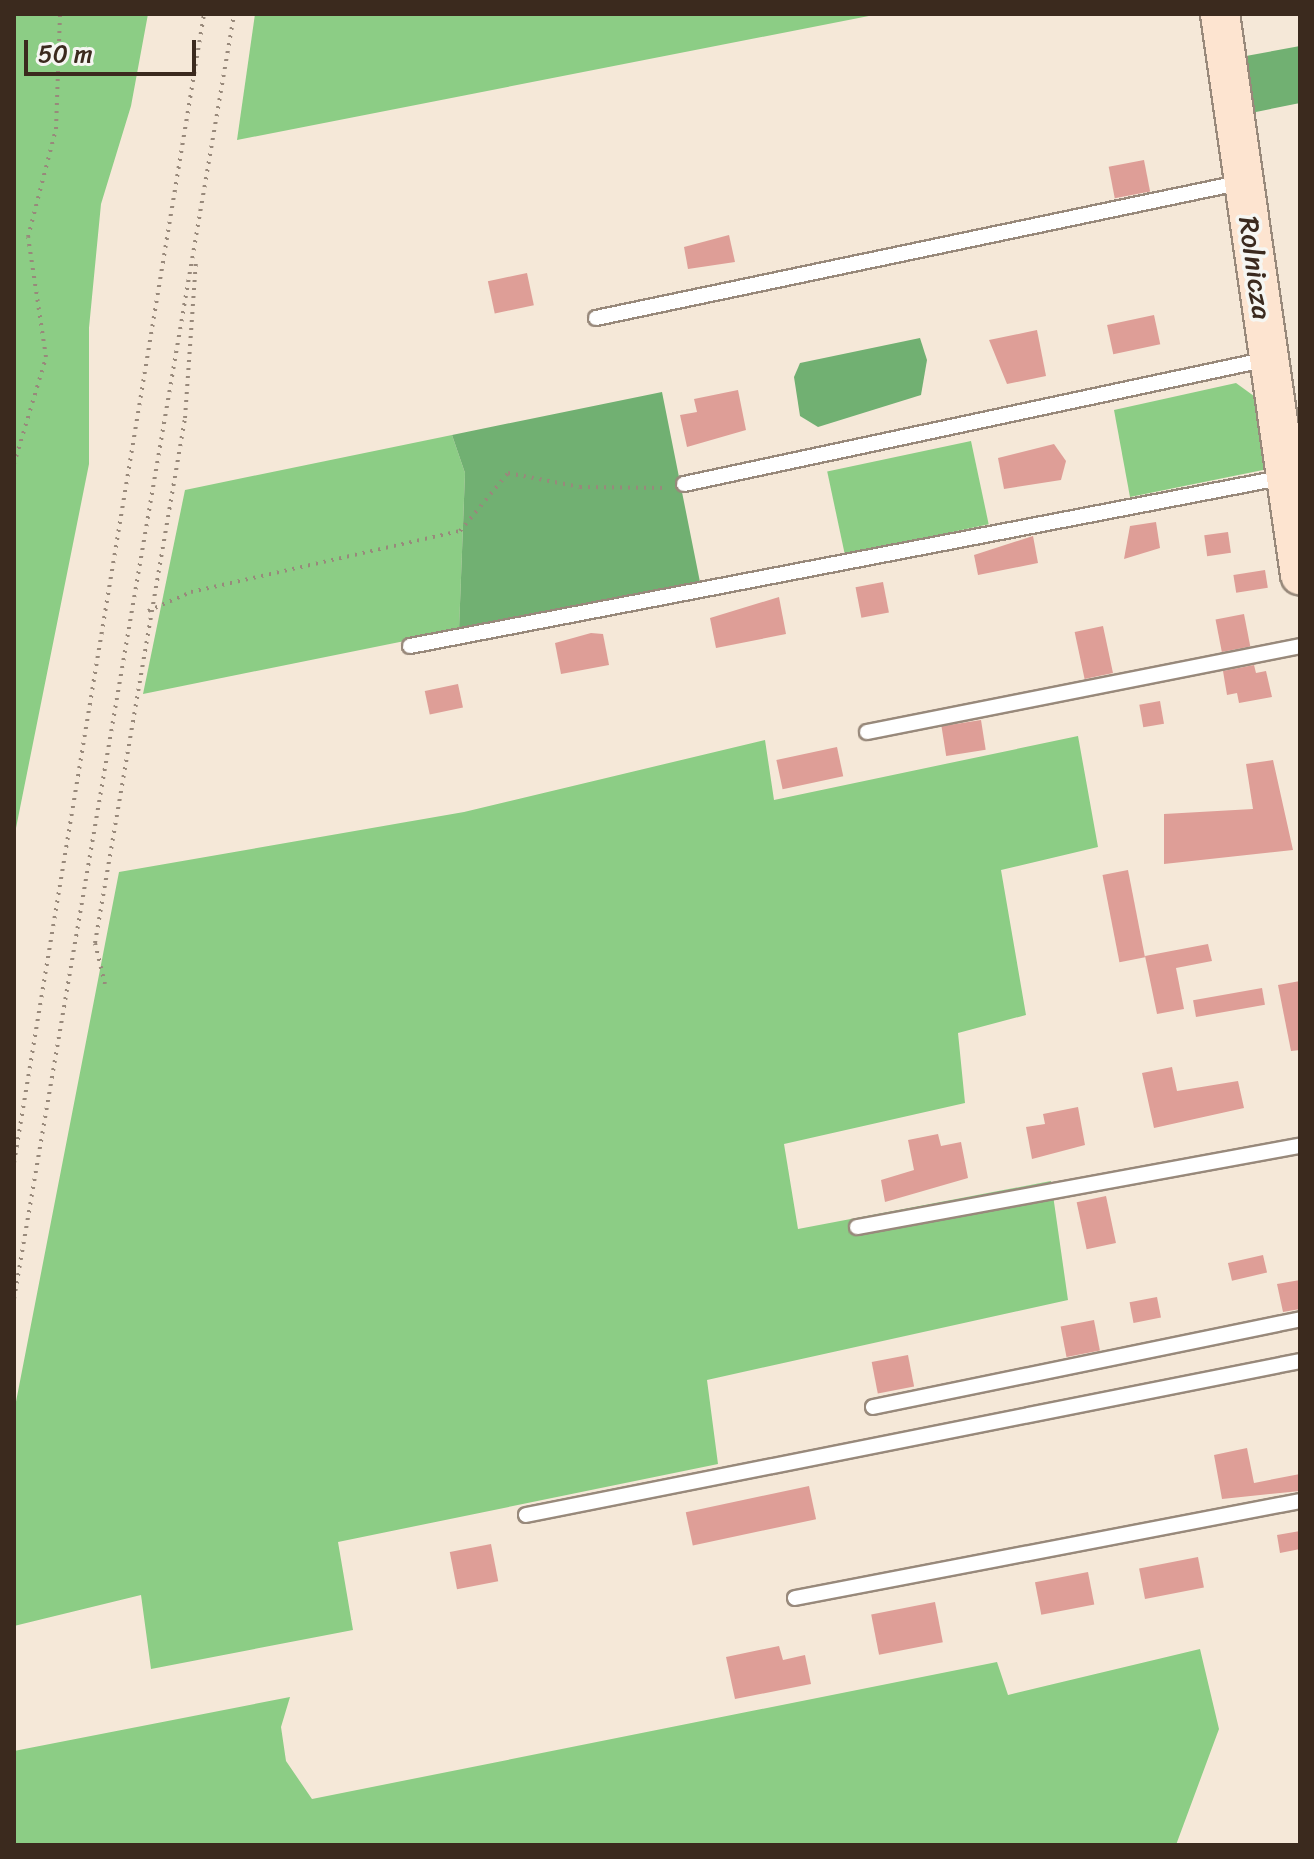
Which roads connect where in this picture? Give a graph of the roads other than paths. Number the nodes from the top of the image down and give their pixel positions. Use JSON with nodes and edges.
{"nodes":[{"id":1,"x":1220,"y":14,"type":"edge"},
{"id":2,"x":1243,"y":182,"type":"junction"},
{"id":3,"x":596,"y":318,"type":"dead end"},
{"id":4,"x":1268,"y":359,"type":"junction"},
{"id":5,"x":1285,"y":477,"type":"junction"},
{"id":6,"x":684,"y":484,"type":"road end"},
{"id":7,"x":1296,"y":520,"type":"edge"},
{"id":8,"x":1300,"y":575,"type":"edge"},
{"id":9,"x":410,"y":646,"type":"dead end"},
{"id":10,"x":1300,"y":646,"type":"edge"},
{"id":11,"x":867,"y":732,"type":"dead end"},
{"id":12,"x":1300,"y":1146,"type":"edge"},
{"id":13,"x":857,"y":1227,"type":"dead end"},
{"id":14,"x":1300,"y":1319,"type":"edge"},
{"id":15,"x":1300,"y":1361,"type":"edge"},
{"id":16,"x":873,"y":1407,"type":"dead end"},
{"id":17,"x":1300,"y":1501,"type":"edge"},
{"id":18,"x":526,"y":1515,"type":"dead end"},
{"id":19,"x":795,"y":1598,"type":"dead end"}],
"edges":[{"from":1,"to":2,"type":"street","name":"Rolnicza"},
{"from":2,"to":3,"type":"lane"},
{"from":2,"to":4,"type":"street","name":"Rolnicza"},
{"from":4,"to":5,"type":"street","name":"Rolnicza"},
{"from":4,"to":6,"type":"lane"},
{"from":5,"to":7,"type":"street","name":"Rolnicza"},
{"from":5,"to":9,"type":"lane"},
{"from":7,"to":8,"type":"street","name":"Rolnicza"},
{"from":10,"to":11,"type":"lane"},
{"from":12,"to":13,"type":"lane"},
{"from":14,"to":16,"type":"lane"},
{"from":15,"to":18,"type":"lane"},
{"from":17,"to":19,"type":"lane"}]}
